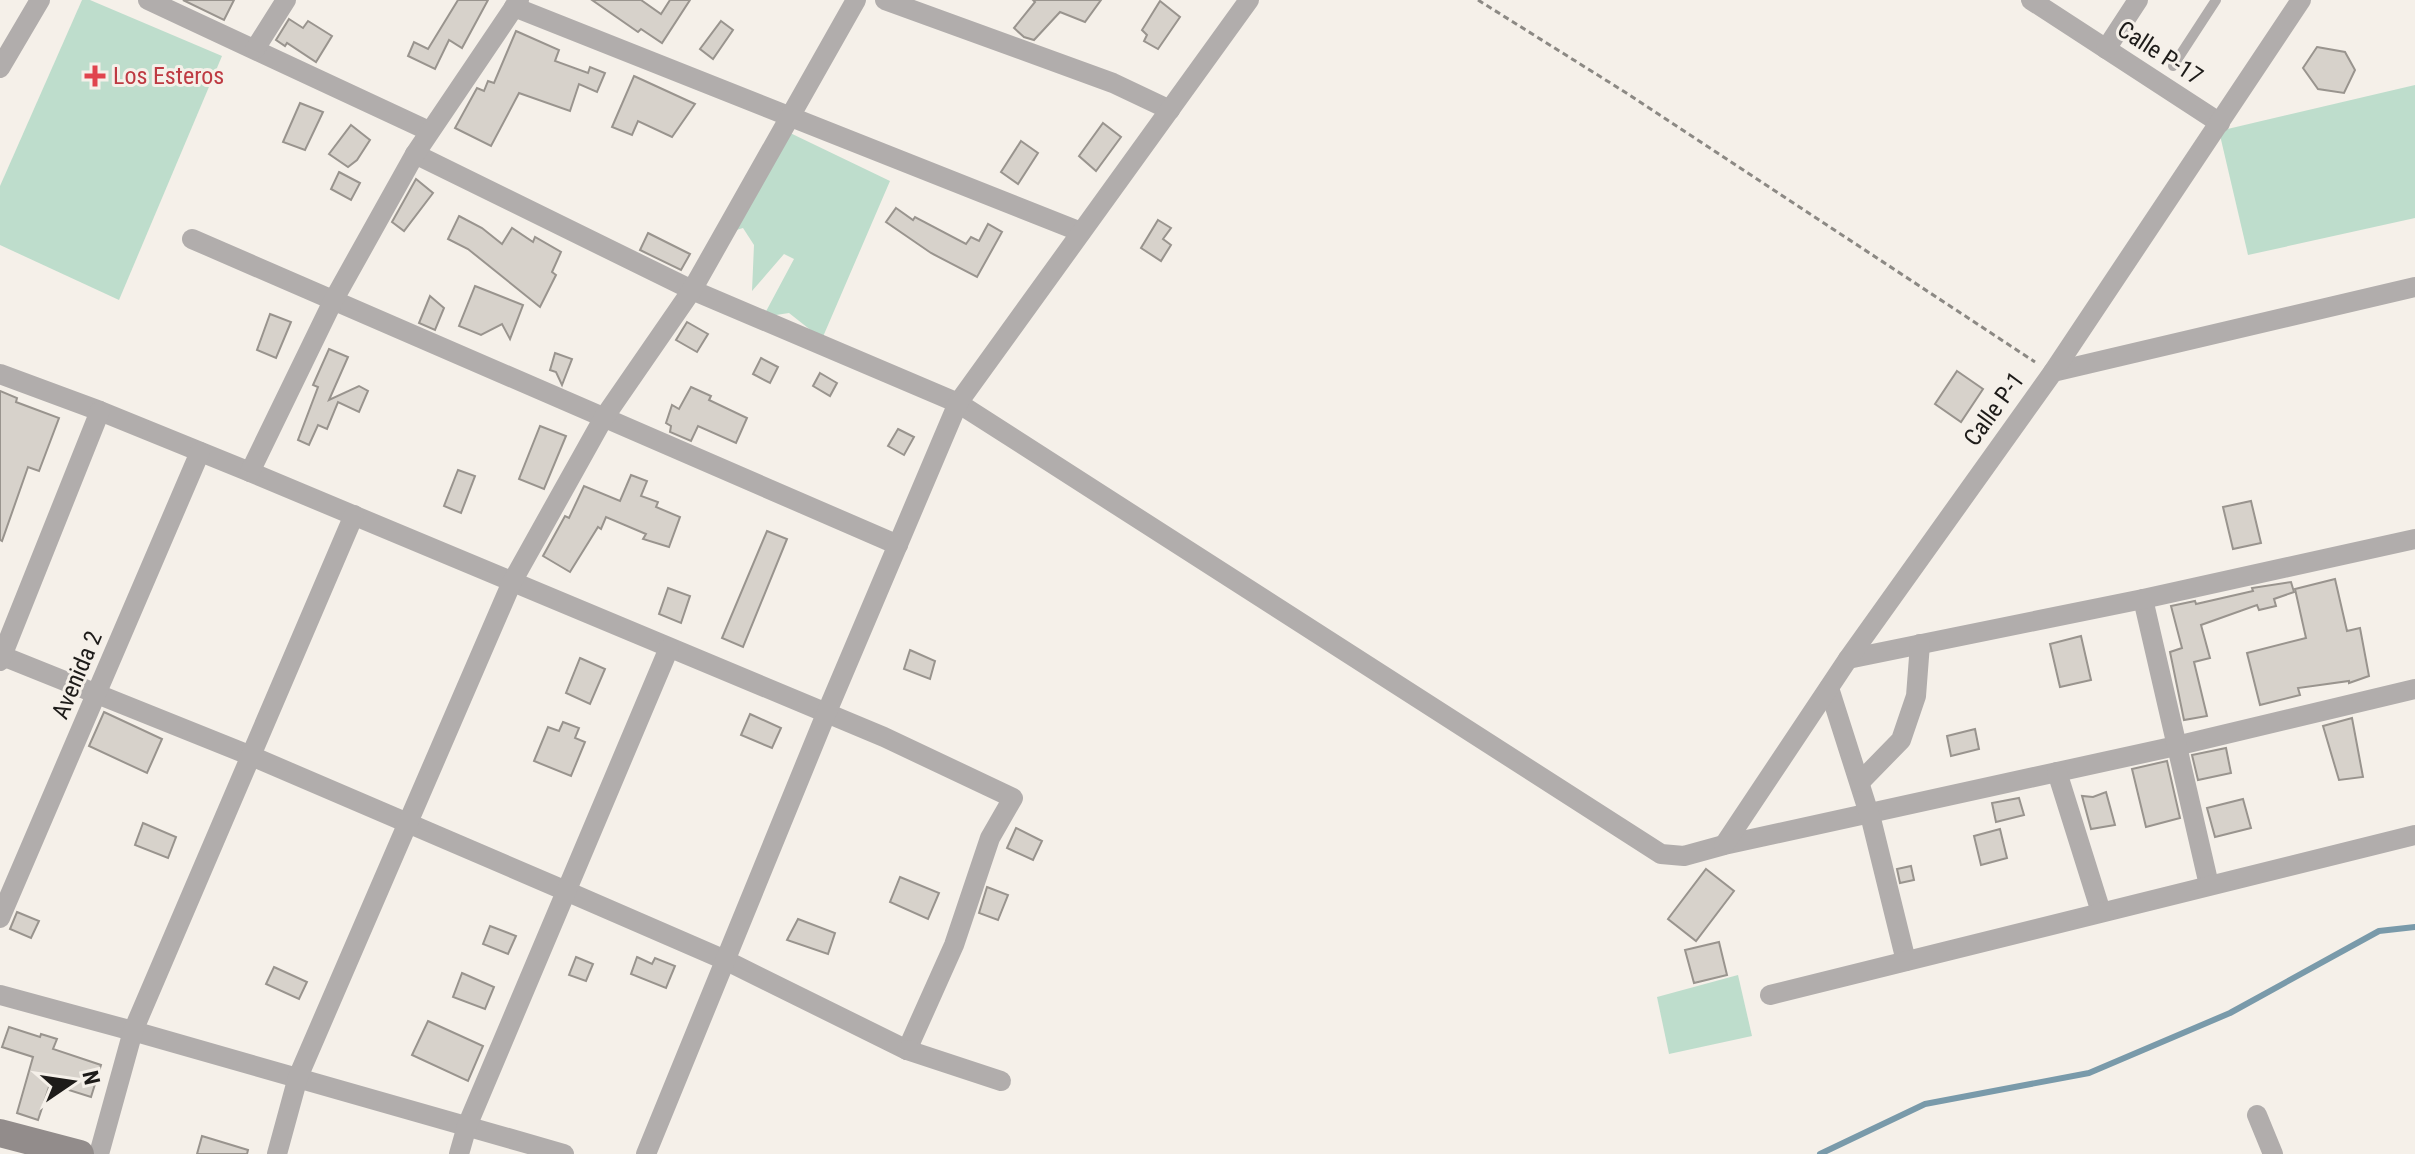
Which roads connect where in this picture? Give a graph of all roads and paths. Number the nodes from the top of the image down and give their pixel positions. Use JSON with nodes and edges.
{"nodes":[{"id":1,"x":40,"y":0,"type":"edge"},
{"id":2,"x":148,"y":0,"type":"edge"},
{"id":3,"x":286,"y":0,"type":"edge"},
{"id":4,"x":856,"y":0,"type":"edge"},
{"id":5,"x":885,"y":0,"type":"edge"},
{"id":6,"x":1249,"y":0,"type":"edge"},
{"id":7,"x":1478,"y":0,"type":"edge"},
{"id":8,"x":2031,"y":0,"type":"edge"},
{"id":9,"x":2138,"y":0,"type":"edge"},
{"id":10,"x":2216,"y":0,"type":"edge"},
{"id":11,"x":2301,"y":0,"type":"edge"},
{"id":12,"x":516,"y":3,"type":"edge"},
{"id":13,"x":255,"y":49,"type":"junction"},
{"id":14,"x":2106,"y":49,"type":"junction"},
{"id":15,"x":2173,"y":66,"type":"dead end"},
{"id":16,"x":0,"y":68,"type":"edge"},
{"id":17,"x":1170,"y":110,"type":"junction"},
{"id":18,"x":790,"y":115,"type":"junction"},
{"id":19,"x":2220,"y":123,"type":"junction"},
{"id":20,"x":429,"y":131,"type":"junction"},
{"id":21,"x":415,"y":154,"type":"junction"},
{"id":22,"x":1081,"y":232,"type":"junction"},
{"id":23,"x":192,"y":239,"type":"dead end"},
{"id":24,"x":2415,"y":287,"type":"edge"},
{"id":25,"x":692,"y":290,"type":"junction"},
{"id":26,"x":333,"y":301,"type":"junction"},
{"id":27,"x":2053,"y":372,"type":"junction"},
{"id":28,"x":0,"y":374,"type":"edge"},
{"id":29,"x":958,"y":403,"type":"junction"},
{"id":30,"x":100,"y":411,"type":"junction"},
{"id":31,"x":603,"y":419,"type":"junction"},
{"id":32,"x":200,"y":452,"type":"junction"},
{"id":33,"x":250,"y":472,"type":"junction"},
{"id":34,"x":354,"y":515,"type":"junction"},
{"id":35,"x":2415,"y":539,"type":"edge"},
{"id":36,"x":898,"y":545,"type":"junction"},
{"id":37,"x":512,"y":582,"type":"junction"},
{"id":38,"x":2143,"y":599,"type":"junction"},
{"id":39,"x":1920,"y":644,"type":"junction"},
{"id":40,"x":669,"y":648,"type":"junction"},
{"id":41,"x":1,"y":658,"type":"edge"},
{"id":42,"x":1848,"y":659,"type":"junction"},
{"id":43,"x":1829,"y":688,"type":"junction"},
{"id":44,"x":2415,"y":689,"type":"edge"},
{"id":45,"x":97,"y":695,"type":"junction"},
{"id":46,"x":826,"y":714,"type":"junction"},
{"id":47,"x":2176,"y":746,"type":"junction"},
{"id":48,"x":249,"y":755,"type":"junction"},
{"id":49,"x":2057,"y":772,"type":"junction"},
{"id":50,"x":1860,"y":782,"type":"junction"},
{"id":51,"x":1869,"y":813,"type":"junction"},
{"id":52,"x":407,"y":822,"type":"junction"},
{"id":53,"x":2415,"y":835,"type":"edge"},
{"id":54,"x":1724,"y":845,"type":"junction"},
{"id":55,"x":2209,"y":885,"type":"junction"},
{"id":56,"x":566,"y":891,"type":"junction"},
{"id":57,"x":2101,"y":912,"type":"junction"},
{"id":58,"x":0,"y":918,"type":"edge"},
{"id":59,"x":725,"y":960,"type":"junction"},
{"id":60,"x":1906,"y":961,"type":"junction"},
{"id":61,"x":0,"y":995,"type":"edge"},
{"id":62,"x":1770,"y":995,"type":"dead end"},
{"id":63,"x":133,"y":1031,"type":"junction"},
{"id":64,"x":907,"y":1050,"type":"junction"},
{"id":65,"x":298,"y":1077,"type":"junction"},
{"id":66,"x":1001,"y":1081,"type":"dead end"},
{"id":67,"x":2257,"y":1115,"type":"dead end"},
{"id":68,"x":467,"y":1126,"type":"junction"},
{"id":69,"x":0,"y":1133,"type":"edge"},
{"id":70,"x":80,"y":1154,"type":"edge"},
{"id":71,"x":99,"y":1154,"type":"edge"},
{"id":72,"x":277,"y":1154,"type":"edge"},
{"id":73,"x":459,"y":1154,"type":"edge"},
{"id":74,"x":564,"y":1154,"type":"edge"},
{"id":75,"x":646,"y":1154,"type":"edge"},
{"id":76,"x":2273,"y":1154,"type":"edge"}],
"edges":[{"from":1,"to":16,"type":"street"},
{"from":2,"to":13,"type":"street"},
{"from":3,"to":13,"type":"street"},
{"from":4,"to":18,"type":"street"},
{"from":5,"to":17,"type":"street"},
{"from":6,"to":17,"type":"street"},
{"from":7,"to":27,"type":"path"},
{"from":8,"to":14,"type":"street","name":"Calle P-17"},
{"from":9,"to":14,"type":"street"},
{"from":10,"to":15,"type":"lane"},
{"from":11,"to":19,"type":"street","name":"Calle P-1"},
{"from":12,"to":18,"type":"street"},
{"from":12,"to":20,"type":"street"},
{"from":13,"to":20,"type":"street"},
{"from":14,"to":19,"type":"street","name":"Calle P-17"},
{"from":17,"to":22,"type":"street"},
{"from":18,"to":22,"type":"street"},
{"from":18,"to":25,"type":"street"},
{"from":19,"to":27,"type":"street","name":"Calle P-1"},
{"from":20,"to":21,"type":"street"},
{"from":21,"to":25,"type":"street"},
{"from":21,"to":26,"type":"street"},
{"from":22,"to":29,"type":"street"},
{"from":23,"to":26,"type":"street"},
{"from":24,"to":27,"type":"street"},
{"from":25,"to":29,"type":"street"},
{"from":25,"to":31,"type":"street"},
{"from":26,"to":31,"type":"street"},
{"from":26,"to":33,"type":"street"},
{"from":27,"to":42,"type":"street","name":"Calle P-1"},
{"from":28,"to":30,"type":"street"},
{"from":29,"to":36,"type":"street"},
{"from":29,"to":54,"type":"street"},
{"from":30,"to":32,"type":"street"},
{"from":30,"to":41,"type":"street"},
{"from":31,"to":36,"type":"street"},
{"from":31,"to":37,"type":"street"},
{"from":32,"to":33,"type":"street"},
{"from":32,"to":45,"type":"street","name":"Avenida 2"},
{"from":33,"to":34,"type":"street"},
{"from":34,"to":37,"type":"street"},
{"from":34,"to":48,"type":"street"},
{"from":35,"to":38,"type":"street"},
{"from":36,"to":46,"type":"street"},
{"from":37,"to":40,"type":"street"},
{"from":37,"to":52,"type":"street"},
{"from":38,"to":39,"type":"street"},
{"from":38,"to":47,"type":"street"},
{"from":39,"to":42,"type":"street"},
{"from":39,"to":50,"type":"street"},
{"from":40,"to":46,"type":"street"},
{"from":40,"to":56,"type":"street"},
{"from":41,"to":45,"type":"street"},
{"from":42,"to":43,"type":"street","name":"Calle P-1"},
{"from":43,"to":50,"type":"street"},
{"from":43,"to":54,"type":"street","name":"Calle P-1"},
{"from":44,"to":47,"type":"street"},
{"from":45,"to":48,"type":"street"},
{"from":45,"to":58,"type":"street","name":"Avenida 2"},
{"from":46,"to":59,"type":"street"},
{"from":46,"to":64,"type":"street"},
{"from":47,"to":49,"type":"street"},
{"from":47,"to":55,"type":"street"},
{"from":48,"to":52,"type":"street"},
{"from":48,"to":63,"type":"street"},
{"from":49,"to":51,"type":"street"},
{"from":49,"to":57,"type":"street"},
{"from":50,"to":51,"type":"street"},
{"from":51,"to":54,"type":"street"},
{"from":51,"to":60,"type":"street"},
{"from":52,"to":56,"type":"street"},
{"from":52,"to":65,"type":"street"},
{"from":53,"to":55,"type":"street"},
{"from":55,"to":57,"type":"street"},
{"from":56,"to":59,"type":"street"},
{"from":56,"to":68,"type":"street"},
{"from":57,"to":60,"type":"street"},
{"from":59,"to":64,"type":"street"},
{"from":59,"to":75,"type":"street"},
{"from":60,"to":62,"type":"street"},
{"from":61,"to":63,"type":"street"},
{"from":63,"to":65,"type":"street"},
{"from":63,"to":71,"type":"street"},
{"from":64,"to":66,"type":"street"},
{"from":65,"to":68,"type":"street"},
{"from":65,"to":72,"type":"street"},
{"from":67,"to":76,"type":"street"},
{"from":68,"to":73,"type":"street"},
{"from":68,"to":74,"type":"street"},
{"from":69,"to":70,"type":"main road"}]}
